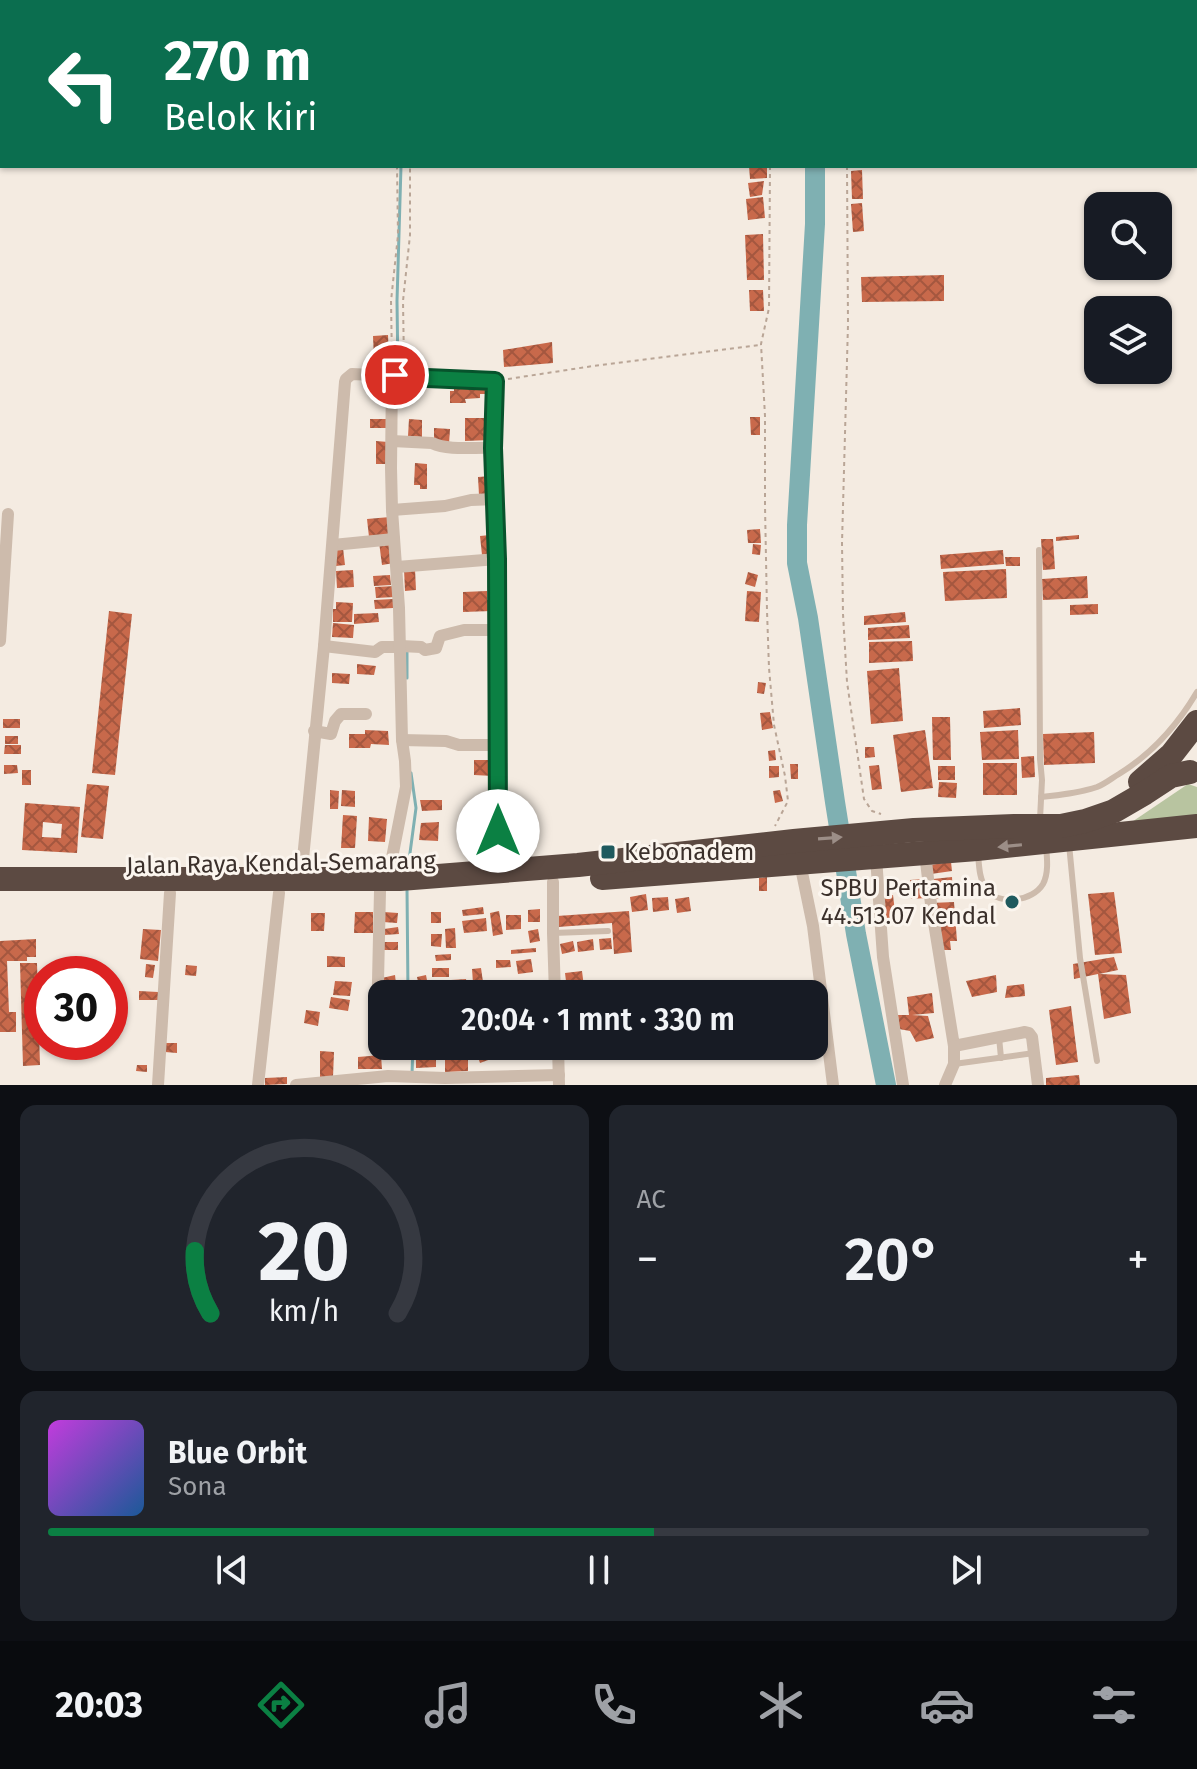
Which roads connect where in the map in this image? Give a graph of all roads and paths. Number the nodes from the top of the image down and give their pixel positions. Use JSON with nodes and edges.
{"nodes":[{"id":1,"x":397,"y":168,"type":"edge"},
{"id":2,"x":410,"y":168,"type":"edge"},
{"id":3,"x":770,"y":168,"type":"edge"},
{"id":4,"x":847,"y":168,"type":"edge"},
{"id":5,"x":761,"y":344,"type":"junction"},
{"id":6,"x":398,"y":376,"type":"junction"},
{"id":7,"x":495,"y":381,"type":"junction"},
{"id":8,"x":397,"y":441,"type":"junction"},
{"id":9,"x":493,"y":448,"type":"junction"},
{"id":10,"x":496,"y":499,"type":"junction"},
{"id":11,"x":396,"y":509,"type":"junction"},
{"id":12,"x":8,"y":514,"type":"dead end"},
{"id":13,"x":394,"y":539,"type":"junction"},
{"id":14,"x":333,"y":545,"type":"junction"},
{"id":15,"x":1039,"y":550,"type":"dead end"},
{"id":16,"x":497,"y":559,"type":"junction"},
{"id":17,"x":401,"y":567,"type":"junction"},
{"id":18,"x":496,"y":630,"type":"junction"},
{"id":19,"x":0,"y":641,"type":"edge"},
{"id":20,"x":324,"y":646,"type":"junction"},
{"id":21,"x":404,"y":646,"type":"junction"},
{"id":22,"x":1197,"y":692,"type":"edge"},
{"id":23,"x":366,"y":714,"type":"dead end"},
{"id":24,"x":1197,"y":722,"type":"edge"},
{"id":25,"x":314,"y":731,"type":"junction"},
{"id":26,"x":406,"y":740,"type":"junction"},
{"id":27,"x":1197,"y":742,"type":"edge"},
{"id":28,"x":498,"y":745,"type":"junction"},
{"id":29,"x":1194,"y":768,"type":"edge"},
{"id":30,"x":1014,"y":826,"type":"junction"},
{"id":31,"x":1197,"y":826,"type":"edge"},
{"id":32,"x":1057,"y":827,"type":"junction"},
{"id":33,"x":877,"y":841,"type":"junction"},
{"id":34,"x":758,"y":845,"type":"junction"},
{"id":35,"x":977,"y":849,"type":"junction"},
{"id":36,"x":925,"y":853,"type":"junction"},
{"id":37,"x":802,"y":863,"type":"junction"},
{"id":38,"x":498,"y":872,"type":"junction"},
{"id":39,"x":0,"y":879,"type":"edge"},
{"id":40,"x":301,"y":879,"type":"junction"},
{"id":41,"x":553,"y":882,"type":"junction"},
{"id":42,"x":399,"y":885,"type":"junction"},
{"id":43,"x":170,"y":893,"type":"junction"},
{"id":44,"x":279,"y":893,"type":"junction"},
{"id":45,"x":0,"y":895,"type":"edge"},
{"id":46,"x":608,"y":931,"type":"dead end"},
{"id":47,"x":553,"y":933,"type":"junction"},
{"id":48,"x":384,"y":980,"type":"edge"},
{"id":49,"x":555,"y":980,"type":"edge"},
{"id":50,"x":999,"y":1037,"type":"junction"},
{"id":51,"x":954,"y":1046,"type":"junction"},
{"id":52,"x":1034,"y":1053,"type":"junction"},
{"id":53,"x":1001,"y":1058,"type":"junction"},
{"id":54,"x":558,"y":1060,"type":"edge"},
{"id":55,"x":1097,"y":1061,"type":"dead end"},
{"id":56,"x":954,"y":1064,"type":"junction"},
{"id":57,"x":559,"y":1080,"type":"edge"},
{"id":58,"x":158,"y":1085,"type":"edge"},
{"id":59,"x":258,"y":1085,"type":"edge"},
{"id":60,"x":296,"y":1085,"type":"edge"},
{"id":61,"x":833,"y":1085,"type":"edge"},
{"id":62,"x":903,"y":1085,"type":"edge"},
{"id":63,"x":945,"y":1085,"type":"edge"},
{"id":64,"x":1038,"y":1085,"type":"edge"}],
"edges":[{"from":1,"to":6,"type":"path"},
{"from":2,"to":6,"type":"path"},
{"from":3,"to":5,"type":"path"},
{"from":4,"to":33,"type":"path"},
{"from":5,"to":7,"type":"path"},
{"from":5,"to":34,"type":"path"},
{"from":6,"to":7,"type":"street"},
{"from":6,"to":8,"type":"street"},
{"from":6,"to":14,"type":"street"},
{"from":7,"to":9,"type":"street"},
{"from":8,"to":9,"type":"street"},
{"from":8,"to":11,"type":"street"},
{"from":9,"to":10,"type":"street"},
{"from":10,"to":11,"type":"street"},
{"from":10,"to":16,"type":"street"},
{"from":11,"to":13,"type":"street"},
{"from":12,"to":19,"type":"street"},
{"from":13,"to":14,"type":"street"},
{"from":13,"to":17,"type":"street"},
{"from":14,"to":20,"type":"street"},
{"from":15,"to":32,"type":"lane"},
{"from":16,"to":17,"type":"street"},
{"from":16,"to":18,"type":"street"},
{"from":17,"to":21,"type":"street"},
{"from":18,"to":21,"type":"street"},
{"from":18,"to":28,"type":"street"},
{"from":20,"to":21,"type":"street"},
{"from":20,"to":25,"type":"street"},
{"from":21,"to":26,"type":"street"},
{"from":22,"to":32,"type":"lane"},
{"from":23,"to":25,"type":"street"},
{"from":24,"to":32,"type":"highway"},
{"from":25,"to":40,"type":"street"},
{"from":26,"to":28,"type":"street"},
{"from":26,"to":42,"type":"street"},
{"from":27,"to":29,"type":"highway"},
{"from":28,"to":38,"type":"street"},
{"from":29,"to":30,"type":"highway"},
{"from":29,"to":32,"type":"highway"},
{"from":30,"to":32,"type":"highway"},
{"from":30,"to":33,"type":"highway","name":"Jalan Raya Kendal-Semarang"},
{"from":31,"to":32,"type":"highway"},
{"from":32,"to":35,"type":"highway","name":"Jalan Raya Kendal-Semarang","one_way":true},
{"from":32,"to":35,"type":"lane"},
{"from":32,"to":55,"type":"lane"},
{"from":34,"to":33,"type":"highway","name":"Jalan Raya Kendal-Semarang","one_way":true},
{"from":33,"to":36,"type":"highway","name":"Jalan Raya Kendal-Semarang"},
{"from":33,"to":37,"type":"highway","name":"Jalan Raya Kendal-Semarang"},
{"from":33,"to":62,"type":"street"},
{"from":34,"to":38,"type":"highway","name":"Jalan Raya Kendal-Semarang"},
{"from":35,"to":36,"type":"highway","name":"Jalan Raya Kendal-Semarang"},
{"from":36,"to":51,"type":"street"},
{"from":37,"to":41,"type":"highway","name":"Jalan Raya Kendal-Semarang"},
{"from":37,"to":61,"type":"street"},
{"from":38,"to":42,"type":"highway","name":"Jalan Raya Kendal-Semarang"},
{"from":39,"to":40,"type":"highway","name":"Jalan Raya Kendal-Semarang"},
{"from":40,"to":42,"type":"highway","name":"Jalan Raya Kendal-Semarang"},
{"from":41,"to":42,"type":"highway","name":"Jalan Raya Kendal-Semarang"},
{"from":41,"to":47,"type":"street"},
{"from":42,"to":44,"type":"highway","name":"Jalan Raya Kendal-Semarang"},
{"from":42,"to":48,"type":"street"},
{"from":43,"to":44,"type":"highway","name":"Jalan Raya Kendal-Semarang"},
{"from":43,"to":45,"type":"highway","name":"Jalan Raya Kendal-Semarang"},
{"from":43,"to":58,"type":"street"},
{"from":44,"to":59,"type":"street"},
{"from":46,"to":47,"type":"lane"},
{"from":47,"to":49,"type":"street"},
{"from":50,"to":51,"type":"street"},
{"from":50,"to":52,"type":"street"},
{"from":50,"to":53,"type":"lane"},
{"from":51,"to":56,"type":"street"},
{"from":52,"to":53,"type":"lane"},
{"from":52,"to":64,"type":"street"},
{"from":53,"to":56,"type":"lane"},
{"from":54,"to":57,"type":"street"},
{"from":56,"to":63,"type":"street"},
{"from":57,"to":60,"type":"street"}]}
